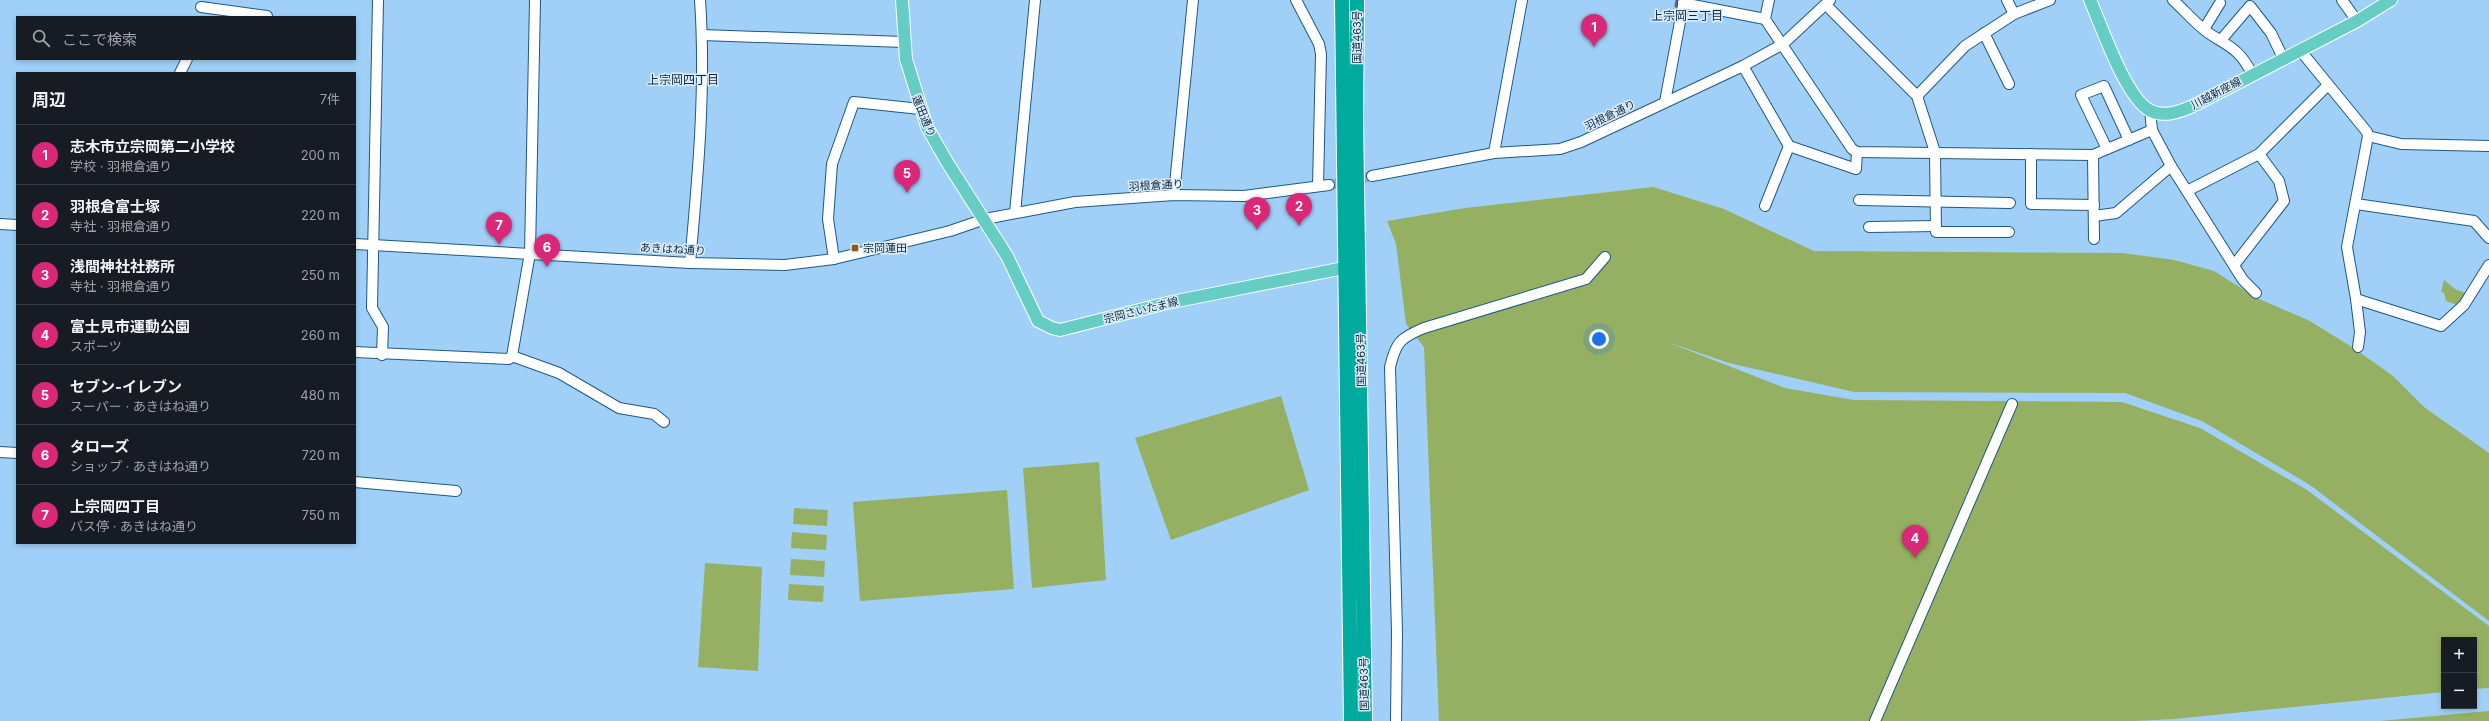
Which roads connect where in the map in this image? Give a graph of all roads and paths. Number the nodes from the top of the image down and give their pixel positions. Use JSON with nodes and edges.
{"nodes":[{"id":1,"x":378,"y":0,"type":"edge"},
{"id":2,"x":535,"y":0,"type":"edge"},
{"id":3,"x":700,"y":0,"type":"edge"},
{"id":4,"x":902,"y":0,"type":"edge"},
{"id":5,"x":1035,"y":0,"type":"edge"},
{"id":6,"x":1193,"y":0,"type":"edge"},
{"id":7,"x":1296,"y":0,"type":"edge"},
{"id":8,"x":1342,"y":0,"type":"edge"},
{"id":9,"x":1357,"y":0,"type":"edge"},
{"id":10,"x":1522,"y":0,"type":"edge"},
{"id":11,"x":1769,"y":0,"type":"edge"},
{"id":12,"x":2007,"y":0,"type":"edge"},
{"id":13,"x":2050,"y":0,"type":"edge"},
{"id":14,"x":2090,"y":0,"type":"edge"},
{"id":15,"x":2173,"y":0,"type":"edge"},
{"id":16,"x":2342,"y":0,"type":"edge"},
{"id":17,"x":2391,"y":0,"type":"edge"},
{"id":18,"x":1684,"y":2,"type":"edge"},
{"id":19,"x":1828,"y":2,"type":"edge"},
{"id":20,"x":2220,"y":3,"type":"dead end"},
{"id":21,"x":2253,"y":3,"type":"edge"},
{"id":22,"x":201,"y":8,"type":"edge"},
{"id":23,"x":2014,"y":14,"type":"junction"},
{"id":24,"x":267,"y":16,"type":"edge"},
{"id":25,"x":1765,"y":19,"type":"junction"},
{"id":26,"x":2357,"y":21,"type":"junction"},
{"id":27,"x":2204,"y":29,"type":"junction"},
{"id":28,"x":1984,"y":33,"type":"junction"},
{"id":29,"x":702,"y":35,"type":"junction"},
{"id":30,"x":2222,"y":40,"type":"junction"},
{"id":31,"x":904,"y":42,"type":"junction"},
{"id":32,"x":1783,"y":44,"type":"junction"},
{"id":33,"x":2300,"y":50,"type":"junction"},
{"id":34,"x":2283,"y":58,"type":"junction"},
{"id":35,"x":186,"y":60,"type":"edge"},
{"id":36,"x":1743,"y":66,"type":"junction"},
{"id":37,"x":180,"y":72,"type":"edge"},
{"id":38,"x":2252,"y":74,"type":"junction"},
{"id":39,"x":2009,"y":84,"type":"dead end"},
{"id":40,"x":2328,"y":85,"type":"junction"},
{"id":41,"x":1917,"y":96,"type":"junction"},
{"id":42,"x":1665,"y":102,"type":"junction"},
{"id":43,"x":920,"y":109,"type":"junction"},
{"id":44,"x":2150,"y":110,"type":"junction"},
{"id":45,"x":2152,"y":130,"type":"junction"},
{"id":46,"x":2368,"y":136,"type":"junction"},
{"id":47,"x":2129,"y":140,"type":"junction"},
{"id":48,"x":1789,"y":146,"type":"junction"},
{"id":49,"x":2489,"y":146,"type":"edge"},
{"id":50,"x":2107,"y":149,"type":"junction"},
{"id":51,"x":1857,"y":152,"type":"junction"},
{"id":52,"x":1935,"y":152,"type":"junction"},
{"id":53,"x":1494,"y":153,"type":"junction"},
{"id":54,"x":2031,"y":154,"type":"junction"},
{"id":55,"x":2259,"y":154,"type":"junction"},
{"id":56,"x":2093,"y":155,"type":"junction"},
{"id":57,"x":2171,"y":166,"type":"junction"},
{"id":58,"x":1372,"y":176,"type":"tunnel mouth"},
{"id":59,"x":1329,"y":185,"type":"tunnel mouth"},
{"id":60,"x":1318,"y":186,"type":"junction"},
{"id":61,"x":2187,"y":191,"type":"junction"},
{"id":62,"x":1174,"y":195,"type":"junction"},
{"id":63,"x":1859,"y":200,"type":"dead end"},
{"id":64,"x":1936,"y":202,"type":"junction"},
{"id":65,"x":2010,"y":204,"type":"dead end"},
{"id":66,"x":2356,"y":204,"type":"junction"},
{"id":67,"x":2094,"y":205,"type":"junction"},
{"id":68,"x":1765,"y":206,"type":"dead end"},
{"id":69,"x":1015,"y":213,"type":"junction"},
{"id":70,"x":2094,"y":216,"type":"junction"},
{"id":71,"x":985,"y":219,"type":"junction"},
{"id":72,"x":0,"y":224,"type":"edge"},
{"id":73,"x":16,"y":225,"type":"edge"},
{"id":74,"x":1936,"y":226,"type":"junction"},
{"id":75,"x":1869,"y":227,"type":"dead end"},
{"id":76,"x":2009,"y":232,"type":"dead end"},
{"id":77,"x":2489,"y":238,"type":"edge"},
{"id":78,"x":2094,"y":239,"type":"dead end"},
{"id":79,"x":356,"y":244,"type":"edge"},
{"id":80,"x":372,"y":245,"type":"junction"},
{"id":81,"x":530,"y":253,"type":"junction"},
{"id":82,"x":1605,"y":257,"type":"dead end"},
{"id":83,"x":834,"y":259,"type":"junction"},
{"id":84,"x":690,"y":262,"type":"junction"},
{"id":85,"x":2234,"y":264,"type":"junction"},
{"id":86,"x":2489,"y":265,"type":"edge"},
{"id":87,"x":1360,"y":266,"type":"junction"},
{"id":88,"x":1344,"y":267,"type":"junction"},
{"id":89,"x":2256,"y":293,"type":"dead end"},
{"id":90,"x":2356,"y":299,"type":"junction"},
{"id":91,"x":2358,"y":347,"type":"dead end"},
{"id":92,"x":356,"y":352,"type":"edge"},
{"id":93,"x":382,"y":355,"type":"junction"},
{"id":94,"x":512,"y":356,"type":"junction"},
{"id":95,"x":2012,"y":404,"type":"dead end"},
{"id":96,"x":664,"y":422,"type":"dead end"},
{"id":97,"x":0,"y":452,"type":"edge"},
{"id":98,"x":16,"y":453,"type":"edge"},
{"id":99,"x":356,"y":482,"type":"edge"},
{"id":100,"x":456,"y":491,"type":"dead end"},
{"id":101,"x":1351,"y":721,"type":"edge"},
{"id":102,"x":1365,"y":721,"type":"edge"},
{"id":103,"x":1396,"y":721,"type":"edge"},
{"id":104,"x":1876,"y":721,"type":"edge"}],
"edges":[{"from":1,"to":80,"type":"street"},
{"from":2,"to":81,"type":"street"},
{"from":3,"to":29,"type":"street"},
{"from":4,"to":31,"type":"main road","name":"蓮田通り"},
{"from":5,"to":69,"type":"street"},
{"from":6,"to":62,"type":"street"},
{"from":7,"to":60,"type":"street"},
{"from":8,"to":88,"type":"highway","name":"国道463号"},
{"from":9,"to":87,"type":"highway","name":"国道463号"},
{"from":10,"to":53,"type":"street"},
{"from":11,"to":25,"type":"street"},
{"from":12,"to":23,"type":"street"},
{"from":13,"to":23,"type":"street"},
{"from":14,"to":44,"type":"main road"},
{"from":15,"to":27,"type":"street"},
{"from":16,"to":26,"type":"street"},
{"from":17,"to":26,"type":"main road","name":"川越新座線"},
{"from":18,"to":25,"type":"street"},
{"from":18,"to":42,"type":"street"},
{"from":19,"to":32,"type":"street","name":"羽根倉通り"},
{"from":19,"to":41,"type":"street"},
{"from":20,"to":27,"type":"street"},
{"from":21,"to":30,"type":"street"},
{"from":21,"to":34,"type":"street"},
{"from":22,"to":24,"type":"street"},
{"from":23,"to":28,"type":"street"},
{"from":25,"to":32,"type":"street"},
{"from":26,"to":33,"type":"main road","name":"川越新座線"},
{"from":27,"to":30,"type":"street"},
{"from":28,"to":39,"type":"street"},
{"from":28,"to":41,"type":"street"},
{"from":29,"to":31,"type":"street"},
{"from":29,"to":84,"type":"street"},
{"from":30,"to":38,"type":"street"},
{"from":31,"to":43,"type":"main road","name":"蓮田通り"},
{"from":32,"to":36,"type":"street","name":"羽根倉通り"},
{"from":32,"to":51,"type":"street"},
{"from":33,"to":34,"type":"main road","name":"川越新座線"},
{"from":33,"to":40,"type":"street"},
{"from":34,"to":38,"type":"main road","name":"川越新座線"},
{"from":35,"to":37,"type":"street"},
{"from":36,"to":42,"type":"street","name":"羽根倉通り"},
{"from":36,"to":48,"type":"street"},
{"from":38,"to":44,"type":"main road","name":"川越新座線"},
{"from":40,"to":46,"type":"street"},
{"from":40,"to":55,"type":"street"},
{"from":41,"to":52,"type":"street"},
{"from":42,"to":53,"type":"street","name":"羽根倉通り"},
{"from":43,"to":71,"type":"main road","name":"蓮田通り"},
{"from":43,"to":83,"type":"street"},
{"from":44,"to":45,"type":"street"},
{"from":45,"to":47,"type":"street"},
{"from":45,"to":57,"type":"street"},
{"from":46,"to":49,"type":"street"},
{"from":46,"to":66,"type":"street"},
{"from":47,"to":50,"type":"street"},
{"from":47,"to":50,"type":"street"},
{"from":48,"to":51,"type":"street"},
{"from":48,"to":68,"type":"street"},
{"from":50,"to":56,"type":"street"},
{"from":51,"to":52,"type":"street"},
{"from":52,"to":54,"type":"street"},
{"from":52,"to":64,"type":"street"},
{"from":53,"to":58,"type":"street","name":"羽根倉通り"},
{"from":54,"to":56,"type":"street"},
{"from":54,"to":67,"type":"street"},
{"from":55,"to":61,"type":"street"},
{"from":55,"to":85,"type":"street"},
{"from":56,"to":67,"type":"street"},
{"from":57,"to":61,"type":"street"},
{"from":57,"to":70,"type":"street"},
{"from":59,"to":60,"type":"street","name":"羽根倉通り"},
{"from":60,"to":62,"type":"street","name":"羽根倉通り"},
{"from":61,"to":85,"type":"street"},
{"from":62,"to":69,"type":"street","name":"羽根倉通り"},
{"from":63,"to":64,"type":"street"},
{"from":64,"to":65,"type":"street"},
{"from":64,"to":74,"type":"street"},
{"from":66,"to":77,"type":"street"},
{"from":66,"to":90,"type":"street"},
{"from":67,"to":70,"type":"street"},
{"from":69,"to":71,"type":"street","name":"羽根倉通り"},
{"from":70,"to":78,"type":"street"},
{"from":71,"to":83,"type":"street","name":"あきはね通り"},
{"from":71,"to":88,"type":"main road","name":"宗岡さいたま線"},
{"from":72,"to":73,"type":"street"},
{"from":74,"to":75,"type":"street"},
{"from":74,"to":76,"type":"street"},
{"from":79,"to":80,"type":"street","name":"あきはね通り"},
{"from":80,"to":81,"type":"street","name":"あきはね通り"},
{"from":80,"to":93,"type":"street"},
{"from":81,"to":84,"type":"street","name":"あきはね通り"},
{"from":81,"to":94,"type":"street"},
{"from":82,"to":103,"type":"street"},
{"from":83,"to":84,"type":"street","name":"あきはね通り"},
{"from":85,"to":89,"type":"street"},
{"from":86,"to":90,"type":"street"},
{"from":87,"to":88,"type":"main road","name":"宗岡さいたま線"},
{"from":87,"to":102,"type":"highway","name":"国道463号"},
{"from":88,"to":101,"type":"highway","name":"国道463号"},
{"from":90,"to":91,"type":"street"},
{"from":92,"to":93,"type":"street"},
{"from":93,"to":94,"type":"street"},
{"from":94,"to":96,"type":"street"},
{"from":95,"to":104,"type":"street"},
{"from":97,"to":98,"type":"street"},
{"from":99,"to":100,"type":"street"}]}
